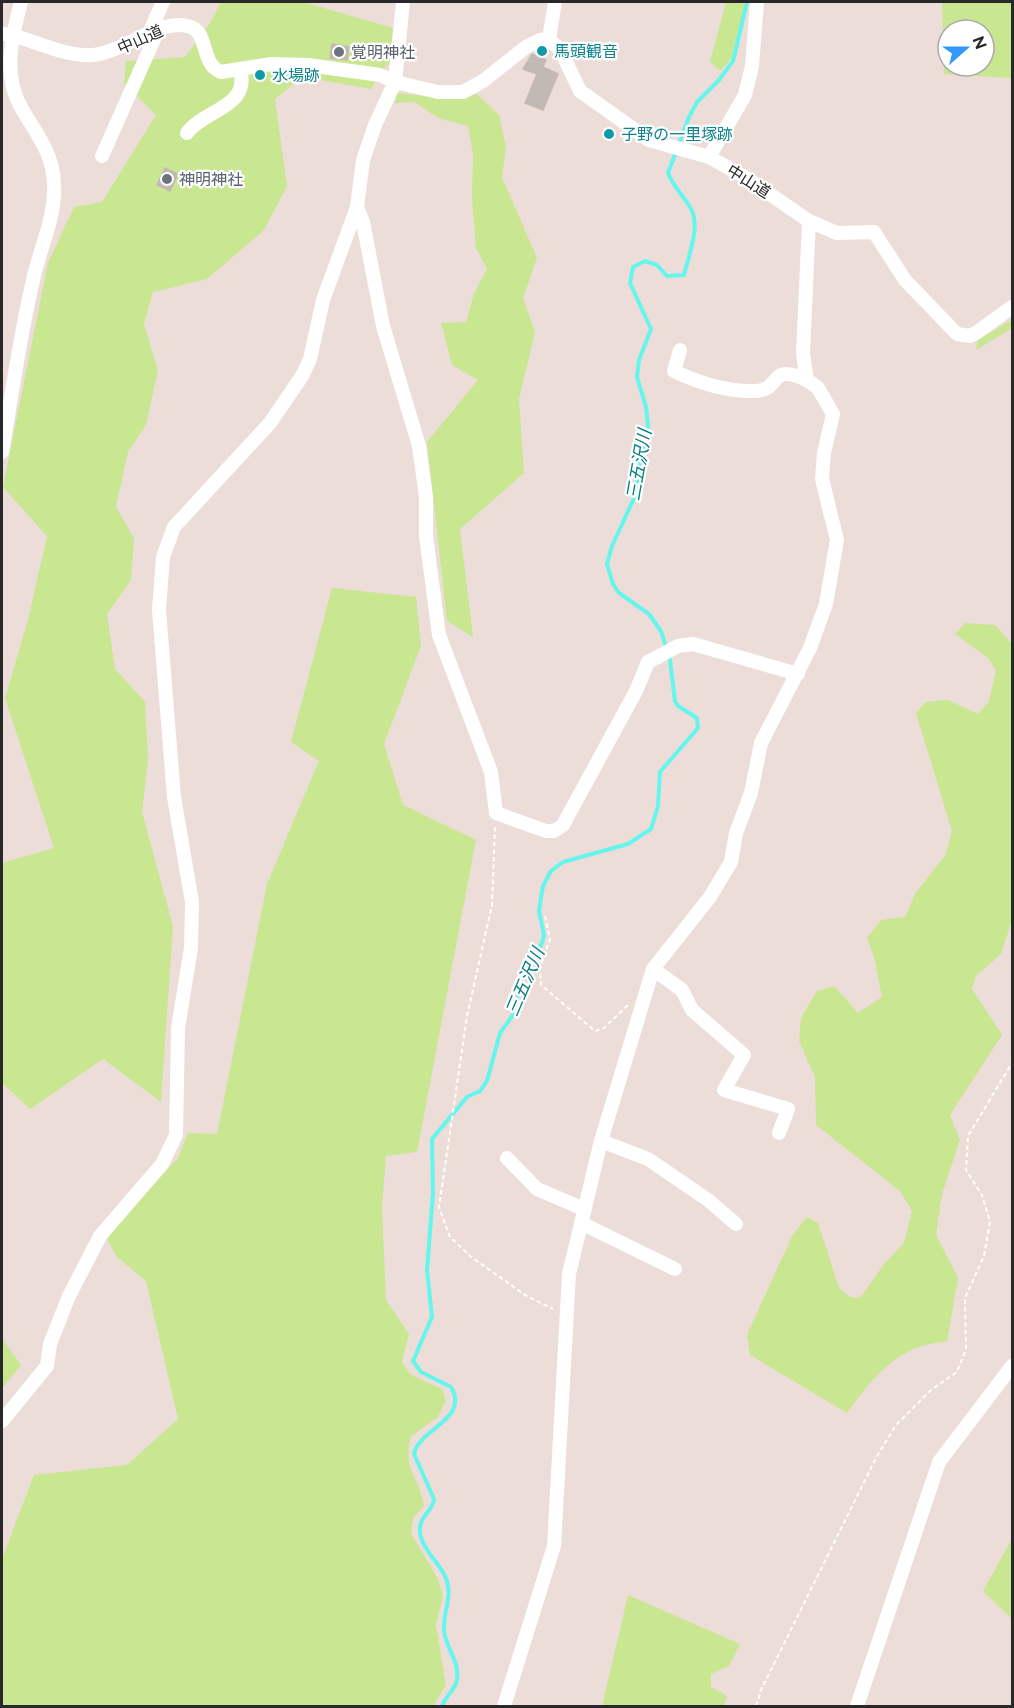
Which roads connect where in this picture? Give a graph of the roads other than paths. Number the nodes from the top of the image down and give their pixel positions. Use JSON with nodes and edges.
{"nodes":[{"id":1,"x":21,"y":2,"type":"edge"},
{"id":2,"x":163,"y":2,"type":"edge"},
{"id":3,"x":403,"y":2,"type":"edge"},
{"id":4,"x":555,"y":2,"type":"edge"},
{"id":5,"x":756,"y":2,"type":"edge"},
{"id":6,"x":154,"y":30,"type":"junction"},
{"id":7,"x":7,"y":34,"type":"edge"},
{"id":8,"x":549,"y":39,"type":"junction"},
{"id":9,"x":240,"y":69,"type":"junction"},
{"id":10,"x":395,"y":82,"type":"junction"},
{"id":11,"x":187,"y":133,"type":"dead end"},
{"id":12,"x":102,"y":156,"type":"dead end"},
{"id":13,"x":709,"y":157,"type":"junction"},
{"id":14,"x":357,"y":207,"type":"junction"},
{"id":15,"x":809,"y":221,"type":"junction"},
{"id":16,"x":1012,"y":307,"type":"edge"},
{"id":17,"x":680,"y":350,"type":"dead end"},
{"id":18,"x":807,"y":380,"type":"junction"},
{"id":19,"x":2,"y":452,"type":"edge"},
{"id":20,"x":798,"y":674,"type":"junction"},
{"id":21,"x":653,"y":969,"type":"junction"},
{"id":22,"x":779,"y":1133,"type":"dead end"},
{"id":23,"x":601,"y":1141,"type":"junction"},
{"id":24,"x":507,"y":1158,"type":"dead end"},
{"id":25,"x":583,"y":1216,"type":"junction"},
{"id":26,"x":736,"y":1224,"type":"dead end"},
{"id":27,"x":675,"y":1269,"type":"dead end"},
{"id":28,"x":1012,"y":1366,"type":"edge"},
{"id":29,"x":2,"y":1421,"type":"edge"},
{"id":30,"x":504,"y":1707,"type":"edge"},
{"id":31,"x":857,"y":1707,"type":"edge"}],
"edges":[{"from":1,"to":7,"type":"street"},
{"from":2,"to":6,"type":"street"},
{"from":3,"to":10,"type":"street"},
{"from":4,"to":8,"type":"street"},
{"from":5,"to":13,"type":"street"},
{"from":6,"to":7,"type":"street","name":"中山道"},
{"from":6,"to":9,"type":"street","name":"中山道"},
{"from":6,"to":12,"type":"street"},
{"from":7,"to":19,"type":"street"},
{"from":8,"to":10,"type":"street","name":"中山道"},
{"from":8,"to":13,"type":"street","name":"中山道"},
{"from":9,"to":10,"type":"street","name":"中山道"},
{"from":9,"to":11,"type":"street"},
{"from":10,"to":14,"type":"street"},
{"from":13,"to":15,"type":"street","name":"中山道"},
{"from":14,"to":20,"type":"street"},
{"from":14,"to":29,"type":"street"},
{"from":15,"to":16,"type":"street","name":"中山道"},
{"from":15,"to":18,"type":"street"},
{"from":17,"to":18,"type":"street"},
{"from":18,"to":20,"type":"street"},
{"from":20,"to":21,"type":"street"},
{"from":21,"to":22,"type":"street"},
{"from":21,"to":23,"type":"street"},
{"from":23,"to":25,"type":"street"},
{"from":23,"to":26,"type":"street"},
{"from":24,"to":25,"type":"street"},
{"from":25,"to":27,"type":"street"},
{"from":25,"to":30,"type":"street"},
{"from":28,"to":31,"type":"street"}]}
